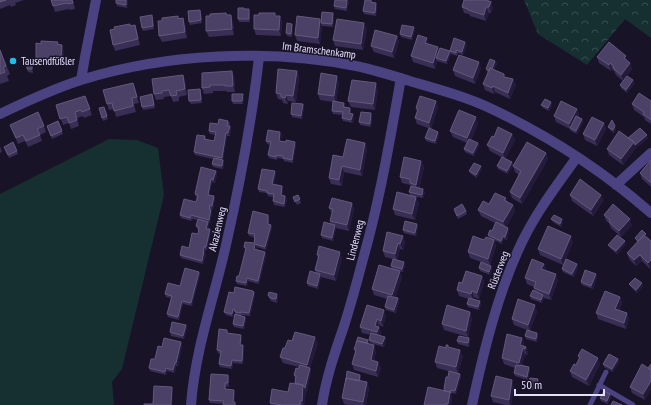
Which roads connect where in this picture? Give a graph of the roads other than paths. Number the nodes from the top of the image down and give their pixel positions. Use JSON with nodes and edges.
{"nodes":[{"id":1,"x":96,"y":0,"type":"edge"},
{"id":2,"x":259,"y":56,"type":"junction"},
{"id":3,"x":401,"y":78,"type":"junction"},
{"id":4,"x":81,"y":80,"type":"junction"},
{"id":5,"x":0,"y":114,"type":"edge"},
{"id":6,"x":651,"y":153,"type":"edge"},
{"id":7,"x":577,"y":157,"type":"junction"},
{"id":8,"x":616,"y":185,"type":"junction"},
{"id":9,"x":651,"y":213,"type":"edge"},
{"id":10,"x":606,"y":372,"type":"dead end"},
{"id":11,"x":599,"y":385,"type":"junction"},
{"id":12,"x":191,"y":405,"type":"edge"},
{"id":13,"x":322,"y":405,"type":"edge"},
{"id":14,"x":472,"y":405,"type":"edge"},
{"id":15,"x":590,"y":405,"type":"edge"},
{"id":16,"x":633,"y":405,"type":"edge"}],
"edges":[{"from":1,"to":4,"type":"street"},
{"from":2,"to":3,"type":"street","name":"Im Bramschenkamp"},
{"from":2,"to":4,"type":"street","name":"Im Bramschenkamp"},
{"from":2,"to":12,"type":"street","name":"Akazienweg"},
{"from":3,"to":7,"type":"street","name":"Im Bramschenkamp"},
{"from":3,"to":13,"type":"street","name":"Lindenweg"},
{"from":4,"to":5,"type":"street","name":"Im Bramschenkamp"},
{"from":6,"to":8,"type":"street"},
{"from":7,"to":8,"type":"street","name":"Im Bramschenkamp"},
{"from":7,"to":14,"type":"street","name":"Rüsterweg"},
{"from":8,"to":9,"type":"street","name":"Im Bramschenkamp"},
{"from":10,"to":11,"type":"lane"},
{"from":11,"to":15,"type":"lane"},
{"from":11,"to":16,"type":"lane"}]}
